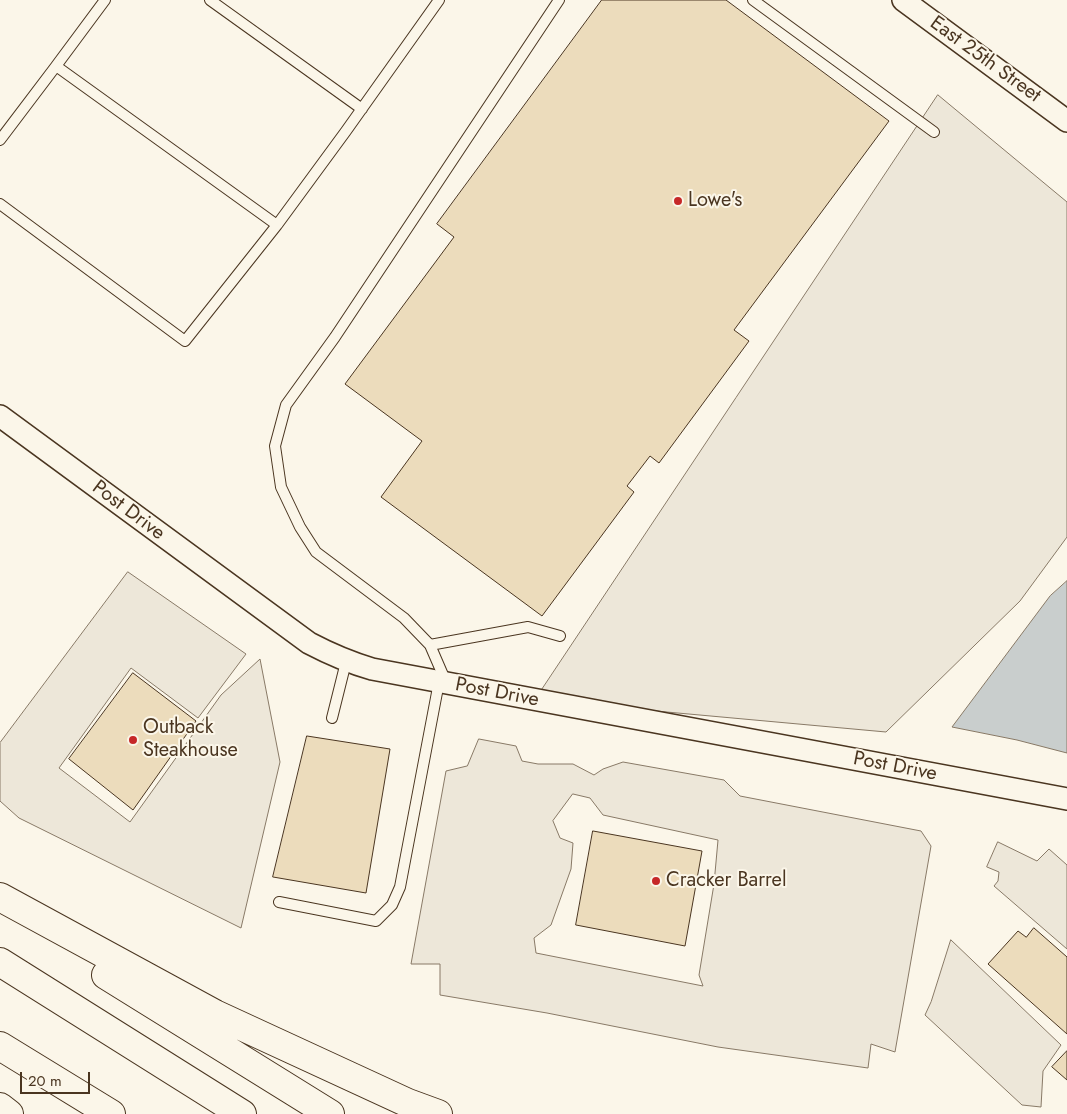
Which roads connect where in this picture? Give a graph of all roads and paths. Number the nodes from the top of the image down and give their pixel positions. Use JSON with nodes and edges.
{"nodes":[{"id":1,"x":105,"y":0,"type":"edge"},
{"id":2,"x":210,"y":0,"type":"edge"},
{"id":3,"x":439,"y":0,"type":"edge"},
{"id":4,"x":559,"y":0,"type":"edge"},
{"id":5,"x":753,"y":0,"type":"edge"},
{"id":6,"x":903,"y":0,"type":"edge"},
{"id":7,"x":56,"y":66,"type":"junction"},
{"id":8,"x":362,"y":109,"type":"junction"},
{"id":9,"x":1067,"y":121,"type":"edge"},
{"id":10,"x":934,"y":132,"type":"dead end"},
{"id":11,"x":0,"y":140,"type":"edge"},
{"id":12,"x":0,"y":204,"type":"edge"},
{"id":13,"x":277,"y":225,"type":"junction"},
{"id":14,"x":0,"y":416,"type":"edge"},
{"id":15,"x":560,"y":636,"type":"dead end"},
{"id":16,"x":430,"y":645,"type":"junction"},
{"id":17,"x":346,"y":662,"type":"junction"},
{"id":18,"x":443,"y":683,"type":"junction"},
{"id":19,"x":332,"y":718,"type":"dead end"},
{"id":20,"x":1067,"y":799,"type":"edge"},
{"id":21,"x":0,"y":897,"type":"edge"},
{"id":22,"x":279,"y":902,"type":"dead end"},
{"id":23,"x":0,"y":908,"type":"edge"},
{"id":24,"x":0,"y":962,"type":"edge"},
{"id":25,"x":0,"y":1046,"type":"edge"},
{"id":26,"x":0,"y":1108,"type":"edge"},
{"id":27,"x":10,"y":1114,"type":"edge"},
{"id":28,"x":111,"y":1114,"type":"edge"},
{"id":29,"x":242,"y":1114,"type":"edge"},
{"id":30,"x":330,"y":1114,"type":"edge"},
{"id":31,"x":438,"y":1114,"type":"edge"}],
"edges":[{"from":1,"to":7,"type":"lane"},
{"from":2,"to":8,"type":"lane"},
{"from":3,"to":8,"type":"lane"},
{"from":4,"to":16,"type":"lane"},
{"from":5,"to":10,"type":"lane"},
{"from":6,"to":9,"type":"street","name":"East 25th Street"},
{"from":7,"to":11,"type":"lane"},
{"from":7,"to":13,"type":"lane"},
{"from":8,"to":13,"type":"lane"},
{"from":12,"to":13,"type":"lane"},
{"from":14,"to":17,"type":"street","name":"Post Drive"},
{"from":15,"to":16,"type":"lane"},
{"from":16,"to":18,"type":"lane"},
{"from":17,"to":18,"type":"street","name":"Post Drive"},
{"from":17,"to":19,"type":"lane"},
{"from":18,"to":20,"type":"street","name":"Post Drive"},
{"from":18,"to":22,"type":"lane"},
{"from":21,"to":31,"type":"highway"},
{"from":23,"to":30,"type":"highway"},
{"from":24,"to":29,"type":"highway"},
{"from":25,"to":28,"type":"highway"},
{"from":26,"to":27,"type":"highway"}]}
